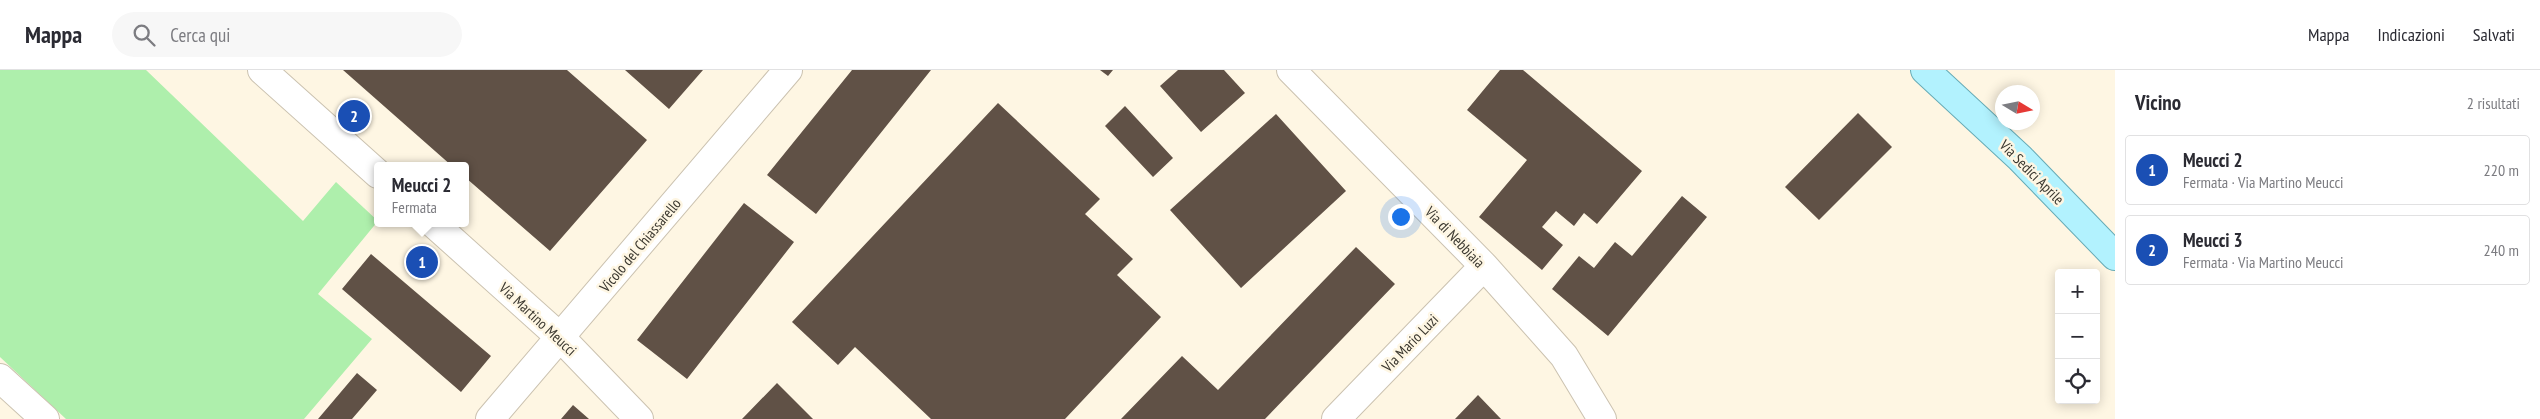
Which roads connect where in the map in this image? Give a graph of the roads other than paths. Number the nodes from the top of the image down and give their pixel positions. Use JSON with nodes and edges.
{"nodes":[{"id":1,"x":262,"y":70,"type":"edge"},
{"id":2,"x":788,"y":70,"type":"edge"},
{"id":3,"x":1291,"y":70,"type":"edge"},
{"id":4,"x":1925,"y":70,"type":"edge"},
{"id":5,"x":374,"y":170,"type":"edge"},
{"id":6,"x":437,"y":227,"type":"edge"},
{"id":7,"x":2115,"y":256,"type":"edge"},
{"id":8,"x":1484,"y":266,"type":"junction"},
{"id":9,"x":561,"y":338,"type":"junction"},
{"id":10,"x":0,"y":378,"type":"edge"},
{"id":11,"x":45,"y":419,"type":"edge"},
{"id":12,"x":490,"y":419,"type":"edge"},
{"id":13,"x":639,"y":419,"type":"edge"},
{"id":14,"x":1336,"y":419,"type":"edge"},
{"id":15,"x":1602,"y":419,"type":"edge"}],
"edges":[{"from":1,"to":5,"type":"street"},
{"from":2,"to":9,"type":"street","name":"Vicolo del Chiassarello"},
{"from":3,"to":8,"type":"street","name":"Via di Nebbiaia"},
{"from":4,"to":7,"type":"main road","name":"Via Sedici Aprile"},
{"from":6,"to":9,"type":"street","name":"Via Martino Meucci"},
{"from":8,"to":14,"type":"street","name":"Via Mario Luzi"},
{"from":8,"to":15,"type":"street","name":"Via di Nebbiaia"},
{"from":9,"to":12,"type":"street","name":"Vicolo del Chiassarello"},
{"from":9,"to":13,"type":"street","name":"Via Martino Meucci"},
{"from":10,"to":11,"type":"street"}]}
